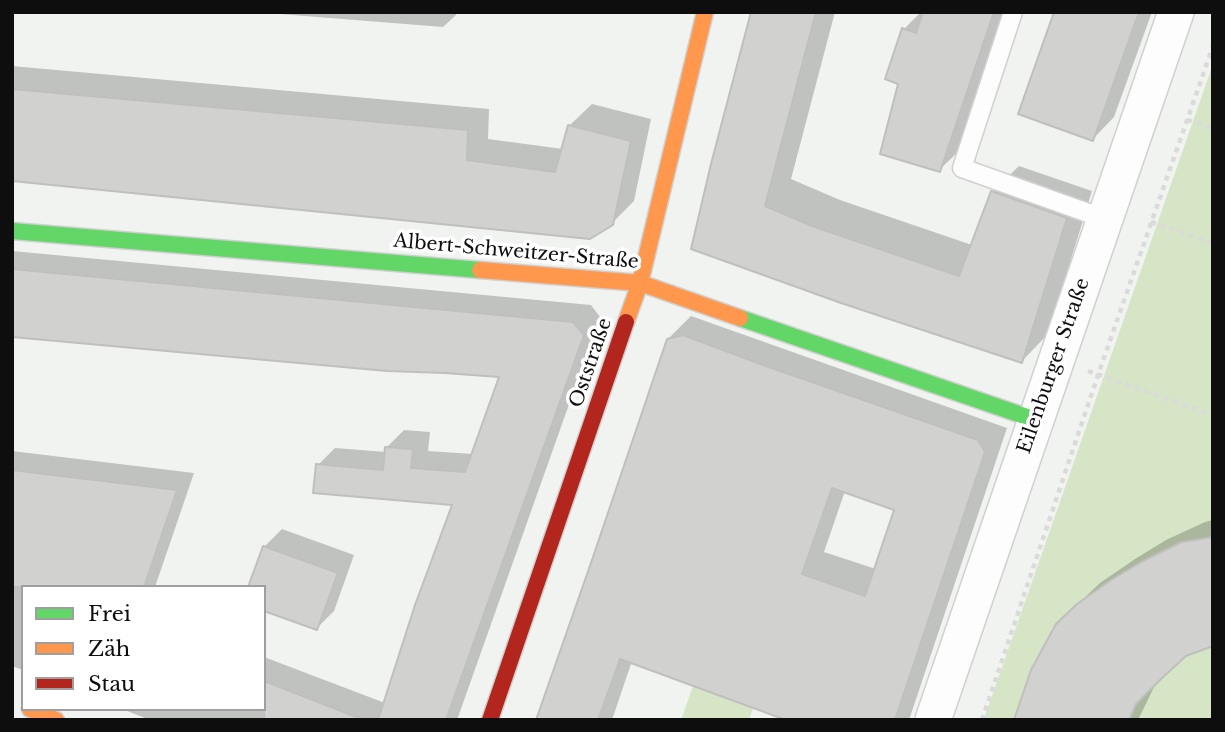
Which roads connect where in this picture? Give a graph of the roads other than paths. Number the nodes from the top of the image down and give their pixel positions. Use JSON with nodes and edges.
{"nodes":[{"id":1,"x":705,"y":12,"type":"edge"},
{"id":2,"x":1013,"y":12,"type":"edge"},
{"id":3,"x":1176,"y":12,"type":"edge"},
{"id":4,"x":1105,"y":219,"type":"junction"},
{"id":5,"x":12,"y":231,"type":"edge"},
{"id":6,"x":640,"y":283,"type":"junction"},
{"id":7,"x":1036,"y":420,"type":"junction"},
{"id":8,"x":35,"y":711,"type":"edge"},
{"id":9,"x":57,"y":720,"type":"edge"},
{"id":10,"x":490,"y":720,"type":"edge"},
{"id":11,"x":933,"y":720,"type":"edge"}],
"edges":[{"from":1,"to":6,"type":"street","name":"Oststraße"},
{"from":2,"to":4,"type":"lane"},
{"from":3,"to":4,"type":"street","name":"Eilenburger Straße"},
{"from":4,"to":7,"type":"street","name":"Eilenburger Straße"},
{"from":5,"to":6,"type":"street","name":"Albert-Schweitzer-Straße"},
{"from":6,"to":7,"type":"street","name":"Albert-Schweitzer-Straße"},
{"from":6,"to":10,"type":"street","name":"Oststraße"},
{"from":7,"to":11,"type":"street","name":"Eilenburger Straße"},
{"from":8,"to":9,"type":"street"}]}
